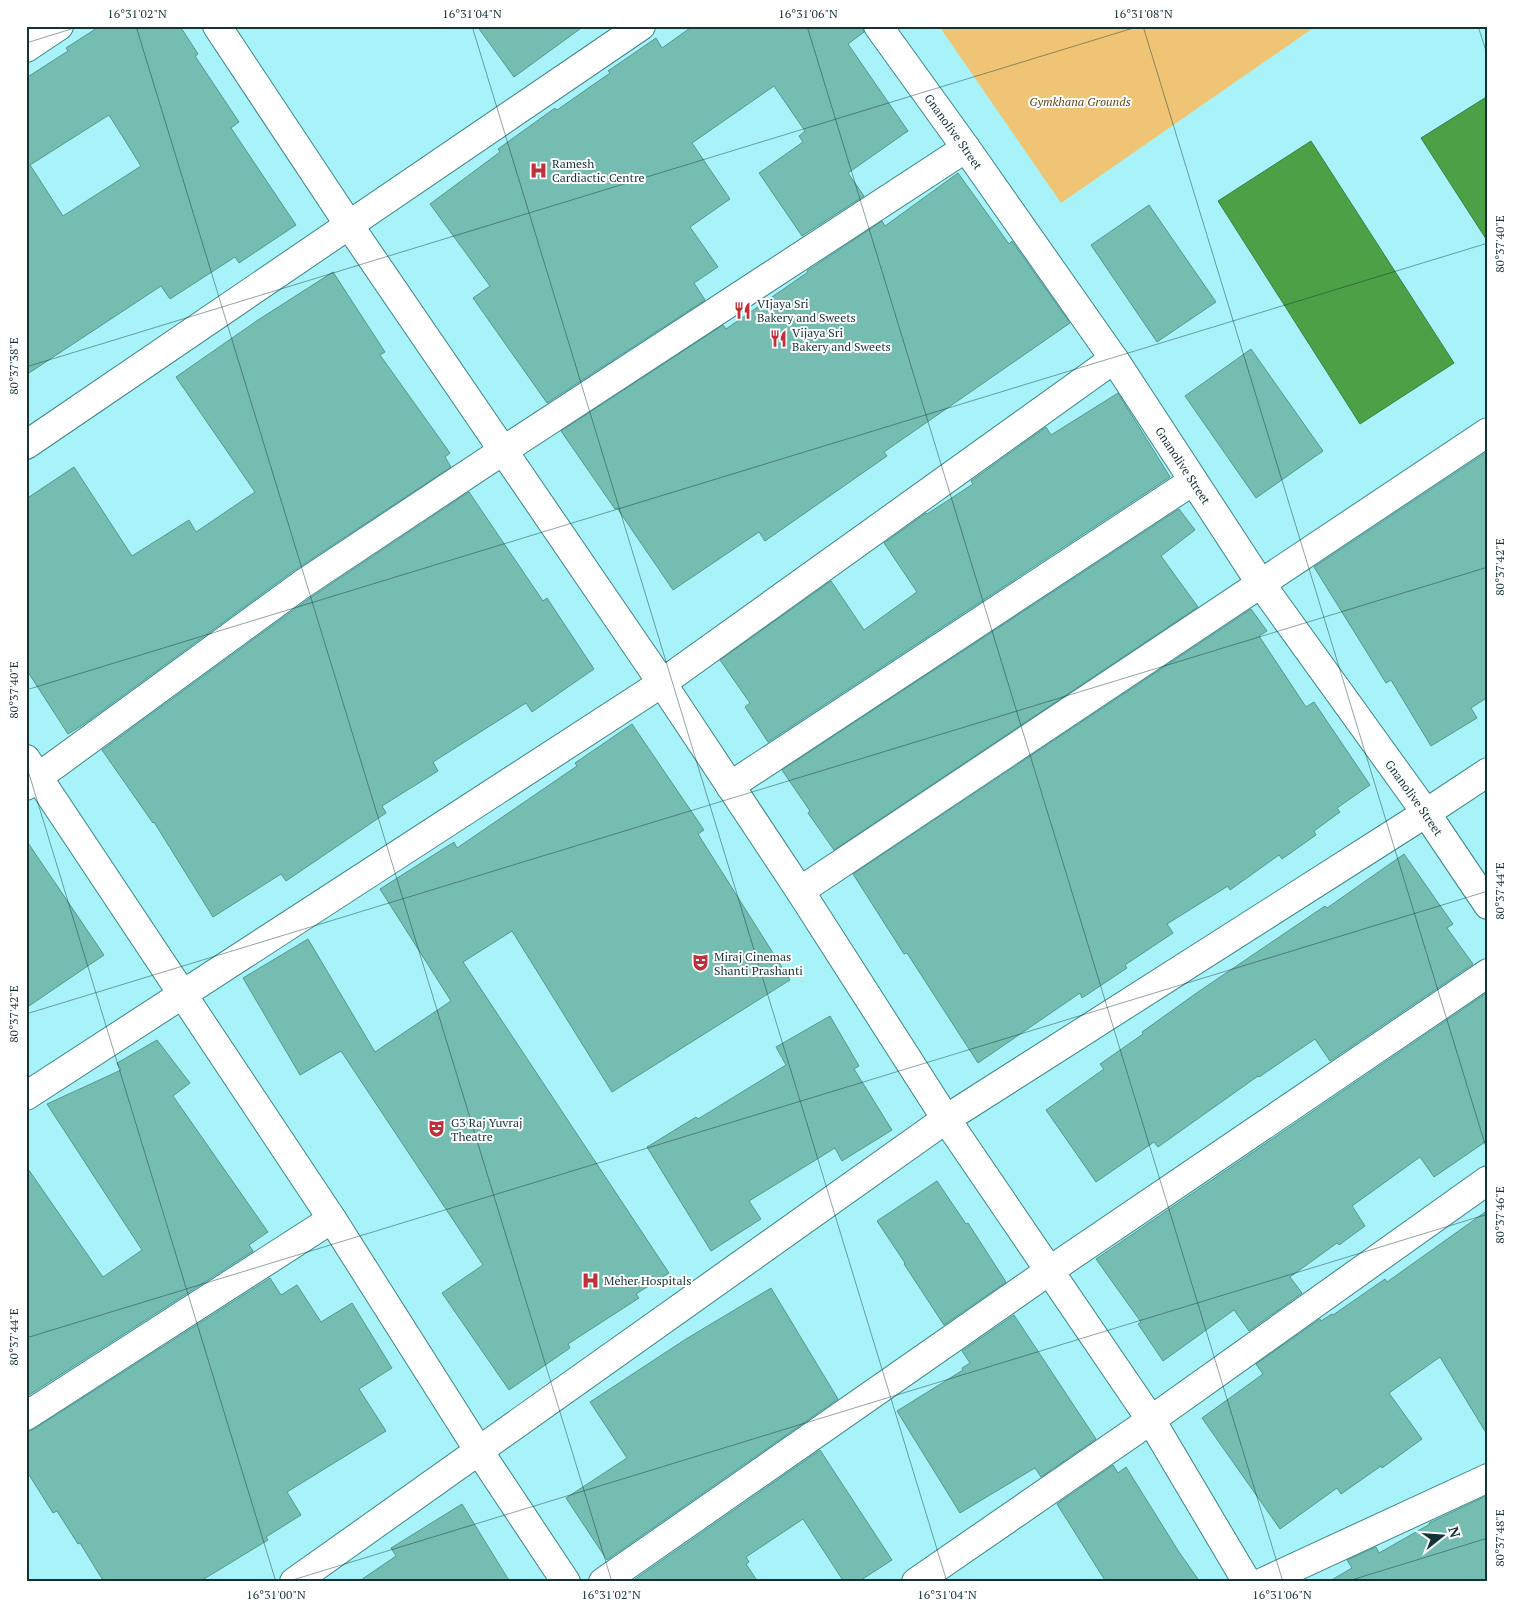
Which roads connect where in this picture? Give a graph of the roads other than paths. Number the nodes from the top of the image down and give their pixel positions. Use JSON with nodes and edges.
{"nodes":[{"id":1,"x":59,"y":26,"type":"edge"},
{"id":2,"x":217,"y":26,"type":"edge"},
{"id":3,"x":641,"y":26,"type":"edge"},
{"id":4,"x":878,"y":26,"type":"edge"},
{"id":5,"x":26,"y":48,"type":"edge"},
{"id":6,"x":966,"y":148,"type":"junction"},
{"id":7,"x":349,"y":225,"type":"junction"},
{"id":8,"x":1114,"y":359,"type":"junction"},
{"id":9,"x":1488,"y":432,"type":"edge"},
{"id":10,"x":26,"y":445,"type":"edge"},
{"id":11,"x":504,"y":450,"type":"junction"},
{"id":12,"x":1193,"y":481,"type":"junction"},
{"id":13,"x":1261,"y":584,"type":"junction"},
{"id":14,"x":662,"y":682,"type":"junction"},
{"id":15,"x":1488,"y":772,"type":"edge"},
{"id":16,"x":30,"y":774,"type":"edge"},
{"id":17,"x":730,"y":786,"type":"junction"},
{"id":18,"x":1426,"y":813,"type":"junction"},
{"id":19,"x":800,"y":891,"type":"junction"},
{"id":20,"x":1488,"y":905,"type":"edge"},
{"id":21,"x":1488,"y":973,"type":"edge"},
{"id":22,"x":182,"y":994,"type":"junction"},
{"id":23,"x":26,"y":1096,"type":"edge"},
{"id":24,"x":946,"y":1119,"type":"junction"},
{"id":25,"x":1488,"y":1180,"type":"edge"},
{"id":26,"x":332,"y":1219,"type":"junction"},
{"id":27,"x":1049,"y":1271,"type":"junction"},
{"id":28,"x":26,"y":1416,"type":"edge"},
{"id":29,"x":1151,"y":1420,"type":"junction"},
{"id":30,"x":479,"y":1451,"type":"junction"},
{"id":31,"x":1488,"y":1478,"type":"edge"},
{"id":32,"x":294,"y":1582,"type":"edge"},
{"id":33,"x":566,"y":1582,"type":"edge"},
{"id":34,"x":603,"y":1582,"type":"edge"},
{"id":35,"x":916,"y":1582,"type":"edge"},
{"id":36,"x":1247,"y":1582,"type":"edge"},
{"id":37,"x":1262,"y":1582,"type":"edge"}],
"edges":[{"from":1,"to":5,"type":"street"},
{"from":2,"to":7,"type":"street"},
{"from":3,"to":7,"type":"street"},
{"from":4,"to":6,"type":"street","name":"Gnanolive Street"},
{"from":6,"to":8,"type":"street","name":"Gnanolive Street"},
{"from":6,"to":11,"type":"street"},
{"from":7,"to":10,"type":"street"},
{"from":7,"to":11,"type":"street"},
{"from":8,"to":12,"type":"street","name":"Gnanolive Street"},
{"from":8,"to":14,"type":"street"},
{"from":9,"to":13,"type":"street"},
{"from":11,"to":14,"type":"street"},
{"from":11,"to":16,"type":"street"},
{"from":12,"to":13,"type":"street","name":"Gnanolive Street"},
{"from":12,"to":17,"type":"street"},
{"from":13,"to":18,"type":"street","name":"Gnanolive Street"},
{"from":13,"to":19,"type":"street"},
{"from":14,"to":17,"type":"street"},
{"from":14,"to":22,"type":"street"},
{"from":15,"to":18,"type":"street"},
{"from":16,"to":22,"type":"street"},
{"from":17,"to":19,"type":"street"},
{"from":18,"to":20,"type":"street","name":"Gnanolive Street"},
{"from":18,"to":24,"type":"street"},
{"from":19,"to":24,"type":"street"},
{"from":21,"to":27,"type":"street"},
{"from":22,"to":23,"type":"street"},
{"from":22,"to":26,"type":"street"},
{"from":24,"to":27,"type":"street"},
{"from":24,"to":30,"type":"street"},
{"from":25,"to":29,"type":"street"},
{"from":26,"to":28,"type":"street"},
{"from":26,"to":30,"type":"street"},
{"from":27,"to":29,"type":"street"},
{"from":27,"to":34,"type":"street"},
{"from":29,"to":35,"type":"street"},
{"from":29,"to":36,"type":"street"},
{"from":30,"to":32,"type":"street"},
{"from":30,"to":33,"type":"street"},
{"from":31,"to":37,"type":"street"}]}
